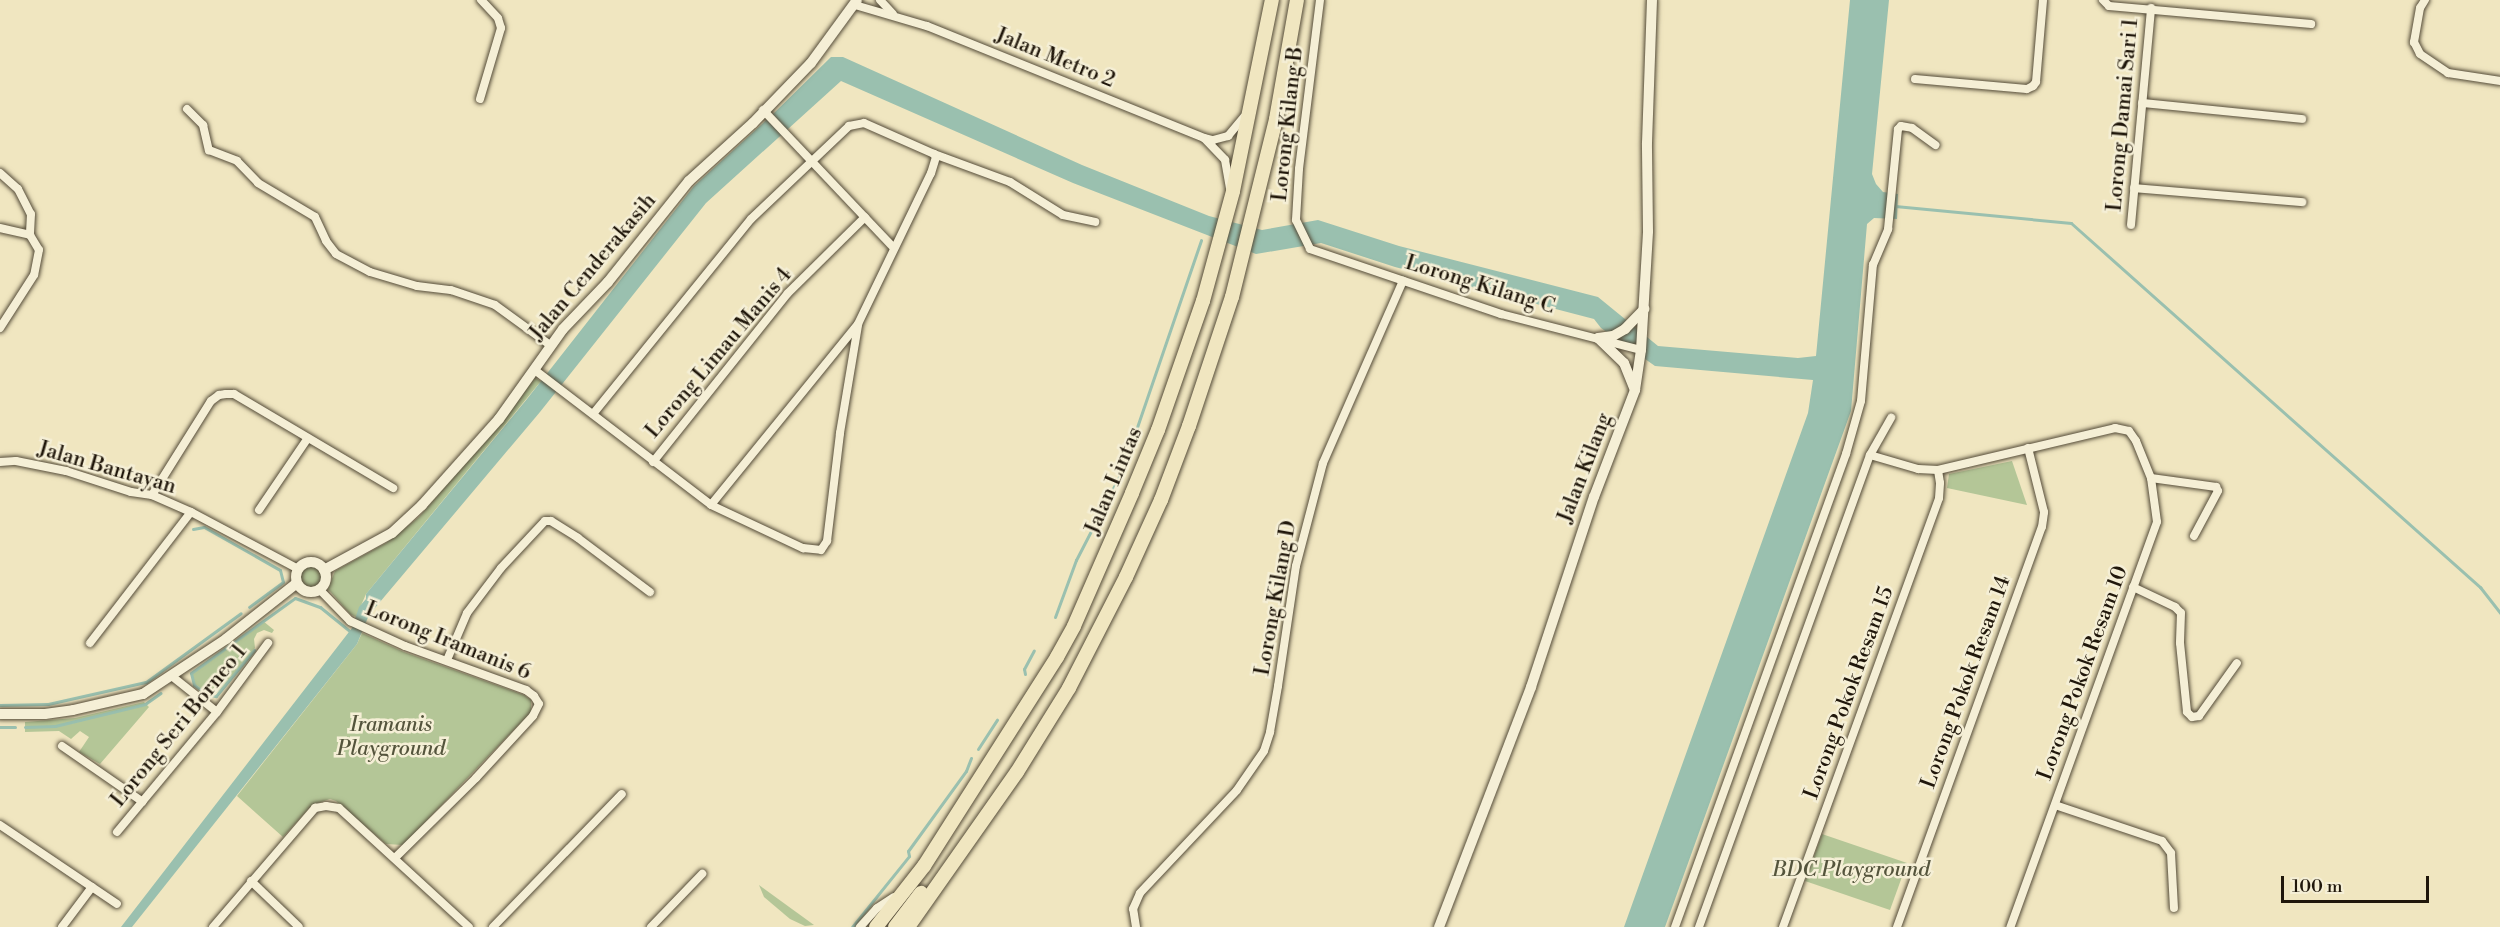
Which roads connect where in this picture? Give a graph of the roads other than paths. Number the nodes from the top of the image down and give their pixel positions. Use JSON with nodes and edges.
{"nodes":[{"id":1,"x":481,"y":0,"type":"edge"},
{"id":2,"x":880,"y":0,"type":"edge"},
{"id":3,"x":1272,"y":0,"type":"edge"},
{"id":4,"x":1297,"y":0,"type":"edge"},
{"id":5,"x":1320,"y":0,"type":"edge"},
{"id":6,"x":1652,"y":0,"type":"edge"},
{"id":7,"x":2043,"y":0,"type":"edge"},
{"id":8,"x":2103,"y":0,"type":"edge"},
{"id":9,"x":2425,"y":0,"type":"edge"},
{"id":10,"x":856,"y":3,"type":"edge"},
{"id":11,"x":2151,"y":8,"type":"junction"},
{"id":12,"x":893,"y":14,"type":"junction"},
{"id":13,"x":2311,"y":24,"type":"dead end"},
{"id":14,"x":1915,"y":79,"type":"dead end"},
{"id":15,"x":2500,"y":81,"type":"edge"},
{"id":16,"x":480,"y":99,"type":"dead end"},
{"id":17,"x":2142,"y":103,"type":"junction"},
{"id":18,"x":1251,"y":105,"type":"junction"},
{"id":19,"x":187,"y":109,"type":"dead end"},
{"id":20,"x":765,"y":113,"type":"junction"},
{"id":21,"x":2302,"y":119,"type":"dead end"},
{"id":22,"x":1204,"y":138,"type":"junction"},
{"id":23,"x":1935,"y":144,"type":"dead end"},
{"id":24,"x":934,"y":154,"type":"junction"},
{"id":25,"x":812,"y":162,"type":"junction"},
{"id":26,"x":0,"y":173,"type":"edge"},
{"id":27,"x":2134,"y":188,"type":"junction"},
{"id":28,"x":2302,"y":202,"type":"dead end"},
{"id":29,"x":865,"y":218,"type":"junction"},
{"id":30,"x":1226,"y":218,"type":"junction"},
{"id":31,"x":1095,"y":222,"type":"dead end"},
{"id":32,"x":2131,"y":225,"type":"dead end"},
{"id":33,"x":0,"y":228,"type":"edge"},
{"id":34,"x":30,"y":235,"type":"junction"},
{"id":35,"x":894,"y":248,"type":"junction"},
{"id":36,"x":1310,"y":249,"type":"joint"},
{"id":37,"x":1403,"y":281,"type":"junction"},
{"id":38,"x":1644,"y":308,"type":"junction"},
{"id":39,"x":858,"y":324,"type":"junction"},
{"id":40,"x":0,"y":328,"type":"edge"},
{"id":41,"x":1598,"y":338,"type":"junction"},
{"id":42,"x":550,"y":345,"type":"junction"},
{"id":43,"x":1641,"y":350,"type":"junction"},
{"id":44,"x":539,"y":373,"type":"junction"},
{"id":45,"x":1635,"y":390,"type":"junction"},
{"id":46,"x":593,"y":414,"type":"junction"},
{"id":47,"x":1891,"y":418,"type":"dead end"},
{"id":48,"x":308,"y":438,"type":"junction"},
{"id":49,"x":2028,"y":448,"type":"junction"},
{"id":50,"x":1870,"y":455,"type":"junction"},
{"id":51,"x":0,"y":462,"type":"edge"},
{"id":52,"x":653,"y":462,"type":"junction"},
{"id":53,"x":1938,"y":470,"type":"junction"},
{"id":54,"x":2151,"y":478,"type":"junction"},
{"id":55,"x":393,"y":488,"type":"dead end"},
{"id":56,"x":152,"y":495,"type":"junction"},
{"id":57,"x":711,"y":506,"type":"junction"},
{"id":58,"x":259,"y":510,"type":"dead end"},
{"id":59,"x":191,"y":512,"type":"junction"},
{"id":60,"x":2194,"y":536,"type":"dead end"},
{"id":61,"x":298,"y":569,"type":"junction"},
{"id":62,"x":324,"y":570,"type":"junction"},
{"id":63,"x":297,"y":583,"type":"junction"},
{"id":64,"x":2133,"y":587,"type":"junction"},
{"id":65,"x":319,"y":589,"type":"junction"},
{"id":66,"x":650,"y":592,"type":"dead end"},
{"id":67,"x":268,"y":643,"type":"dead end"},
{"id":68,"x":90,"y":644,"type":"dead end"},
{"id":69,"x":447,"y":660,"type":"junction"},
{"id":70,"x":2237,"y":663,"type":"dead end"},
{"id":71,"x":172,"y":677,"type":"junction"},
{"id":72,"x":216,"y":711,"type":"junction"},
{"id":73,"x":0,"y":714,"type":"edge"},
{"id":74,"x":62,"y":746,"type":"dead end"},
{"id":75,"x":622,"y":794,"type":"dead end"},
{"id":76,"x":997,"y":801,"type":"junction"},
{"id":77,"x":143,"y":802,"type":"junction"},
{"id":78,"x":2055,"y":805,"type":"junction"},
{"id":79,"x":0,"y":825,"type":"edge"},
{"id":80,"x":117,"y":832,"type":"dead end"},
{"id":81,"x":396,"y":858,"type":"junction"},
{"id":82,"x":702,"y":874,"type":"dead end"},
{"id":83,"x":251,"y":881,"type":"junction"},
{"id":84,"x":92,"y":887,"type":"junction"},
{"id":85,"x":903,"y":892,"type":"junction"},
{"id":86,"x":117,"y":904,"type":"dead end"},
{"id":87,"x":2174,"y":908,"type":"dead end"},
{"id":88,"x":62,"y":927,"type":"edge"},
{"id":89,"x":213,"y":927,"type":"edge"},
{"id":90,"x":299,"y":927,"type":"edge"},
{"id":91,"x":469,"y":927,"type":"edge"},
{"id":92,"x":493,"y":927,"type":"edge"},
{"id":93,"x":651,"y":927,"type":"edge"},
{"id":94,"x":860,"y":927,"type":"edge"},
{"id":95,"x":876,"y":927,"type":"edge"},
{"id":96,"x":895,"y":927,"type":"edge"},
{"id":97,"x":908,"y":927,"type":"edge"},
{"id":98,"x":1136,"y":927,"type":"edge"},
{"id":99,"x":1439,"y":927,"type":"edge"},
{"id":100,"x":1676,"y":927,"type":"edge"},
{"id":101,"x":1699,"y":927,"type":"edge"},
{"id":102,"x":1783,"y":927,"type":"edge"},
{"id":103,"x":1897,"y":927,"type":"edge"},
{"id":104,"x":2010,"y":927,"type":"edge"}],
"edges":[{"from":1,"to":16,"type":"street"},
{"from":2,"to":12,"type":"street","name":"Jalan Metro 2"},
{"from":3,"to":18,"type":"highway","name":"Jalan Lintas"},
{"from":4,"to":76,"type":"highway"},
{"from":5,"to":36,"type":"street","name":"Lorong Kilang B"},
{"from":6,"to":38,"type":"street","name":"Jalan Kilang"},
{"from":7,"to":14,"type":"street"},
{"from":8,"to":11,"type":"street"},
{"from":9,"to":15,"type":"street"},
{"from":10,"to":12,"type":"street","name":"Jalan Metro 2"},
{"from":10,"to":20,"type":"street","name":"Jalan Cenderakasih"},
{"from":11,"to":13,"type":"street"},
{"from":11,"to":17,"type":"street","name":"Lorong Damai Sari 1"},
{"from":12,"to":22,"type":"street","name":"Jalan Metro 2"},
{"from":17,"to":21,"type":"street"},
{"from":17,"to":27,"type":"street","name":"Lorong Damai Sari 1"},
{"from":18,"to":22,"type":"street"},
{"from":18,"to":30,"type":"highway","name":"Jalan Lintas"},
{"from":19,"to":42,"type":"street"},
{"from":20,"to":25,"type":"street"},
{"from":20,"to":42,"type":"street","name":"Jalan Cenderakasih"},
{"from":22,"to":30,"type":"street","name":"Jalan Metro 2"},
{"from":23,"to":100,"type":"street"},
{"from":24,"to":25,"type":"street"},
{"from":24,"to":31,"type":"street"},
{"from":24,"to":35,"type":"street"},
{"from":25,"to":29,"type":"street"},
{"from":25,"to":46,"type":"street"},
{"from":26,"to":34,"type":"street"},
{"from":27,"to":28,"type":"street"},
{"from":27,"to":32,"type":"street","name":"Lorong Damai Sari 1"},
{"from":29,"to":35,"type":"street"},
{"from":29,"to":52,"type":"street","name":"Lorong Limau Manis 4"},
{"from":30,"to":85,"type":"highway","name":"Jalan Lintas"},
{"from":33,"to":34,"type":"street"},
{"from":34,"to":40,"type":"street"},
{"from":35,"to":39,"type":"street"},
{"from":36,"to":37,"type":"street","name":"Lorong Kilang C"},
{"from":37,"to":41,"type":"street","name":"Lorong Kilang C"},
{"from":37,"to":98,"type":"street","name":"Lorong Kilang D"},
{"from":38,"to":41,"type":"street"},
{"from":38,"to":43,"type":"street","name":"Jalan Kilang"},
{"from":39,"to":57,"type":"street"},
{"from":39,"to":57,"type":"street"},
{"from":41,"to":43,"type":"street","name":"Lorong Kilang C"},
{"from":41,"to":45,"type":"street"},
{"from":42,"to":44,"type":"street","name":"Jalan Cenderakasih"},
{"from":43,"to":45,"type":"street","name":"Jalan Kilang"},
{"from":44,"to":46,"type":"street"},
{"from":44,"to":62,"type":"street","name":"Jalan Cenderakasih"},
{"from":45,"to":99,"type":"street","name":"Jalan Kilang"},
{"from":46,"to":52,"type":"street"},
{"from":47,"to":50,"type":"street"},
{"from":48,"to":55,"type":"street"},
{"from":48,"to":56,"type":"street"},
{"from":48,"to":58,"type":"street"},
{"from":49,"to":53,"type":"street"},
{"from":49,"to":54,"type":"street","name":"Lorong Pokok Resam 10"},
{"from":49,"to":103,"type":"street","name":"Lorong Pokok Resam 14"},
{"from":50,"to":53,"type":"street"},
{"from":50,"to":101,"type":"street"},
{"from":51,"to":56,"type":"street","name":"Jalan Bantayan"},
{"from":52,"to":57,"type":"street"},
{"from":53,"to":102,"type":"street","name":"Lorong Pokok Resam 15"},
{"from":54,"to":60,"type":"street"},
{"from":54,"to":64,"type":"street","name":"Lorong Pokok Resam 10"},
{"from":56,"to":59,"type":"street","name":"Jalan Bantayan"},
{"from":59,"to":61,"type":"street","name":"Jalan Bantayan"},
{"from":59,"to":68,"type":"street"},
{"from":61,"to":62,"type":"street"},
{"from":61,"to":63,"type":"street"},
{"from":62,"to":65,"type":"street"},
{"from":63,"to":65,"type":"street"},
{"from":63,"to":71,"type":"street"},
{"from":64,"to":70,"type":"street"},
{"from":64,"to":78,"type":"street","name":"Lorong Pokok Resam 10"},
{"from":65,"to":69,"type":"street","name":"Lorong Iramanis 6"},
{"from":66,"to":69,"type":"street"},
{"from":67,"to":72,"type":"street","name":"Lorong Seri Borneo 1"},
{"from":69,"to":81,"type":"street","name":"Lorong Iramanis 6"},
{"from":71,"to":72,"type":"street"},
{"from":71,"to":73,"type":"street"},
{"from":72,"to":77,"type":"street","name":"Lorong Seri Borneo 1"},
{"from":74,"to":77,"type":"street"},
{"from":75,"to":92,"type":"street"},
{"from":76,"to":96,"type":"highway"},
{"from":76,"to":97,"type":"highway"},
{"from":77,"to":80,"type":"street","name":"Lorong Seri Borneo 1"},
{"from":78,"to":87,"type":"street"},
{"from":78,"to":104,"type":"street","name":"Lorong Pokok Resam 10"},
{"from":79,"to":84,"type":"street"},
{"from":81,"to":83,"type":"street"},
{"from":81,"to":91,"type":"street"},
{"from":82,"to":93,"type":"street"},
{"from":83,"to":89,"type":"street"},
{"from":83,"to":90,"type":"street"},
{"from":84,"to":86,"type":"street"},
{"from":84,"to":88,"type":"street"},
{"from":85,"to":94,"type":"street"},
{"from":85,"to":95,"type":"highway","name":"Jalan Lintas"}]}
